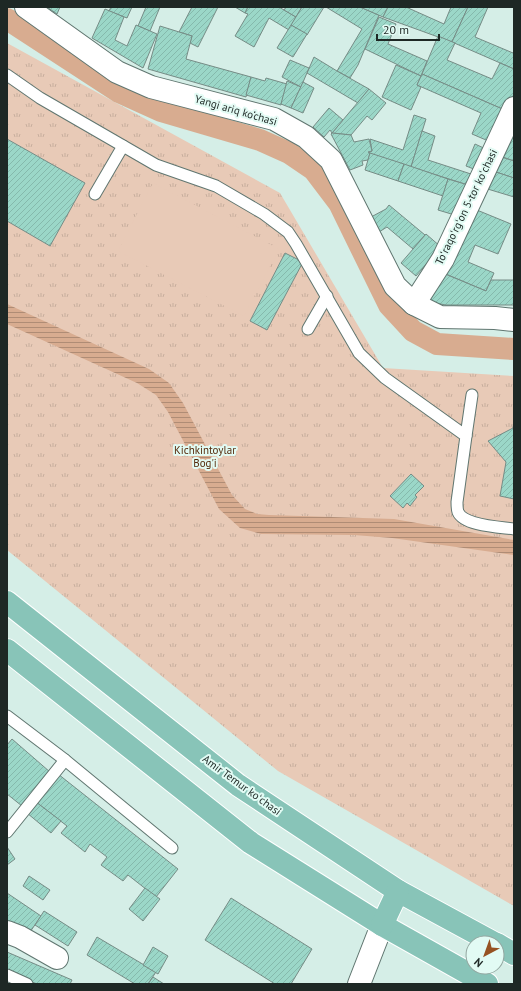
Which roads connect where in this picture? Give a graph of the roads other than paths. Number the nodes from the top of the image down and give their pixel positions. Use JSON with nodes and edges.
{"nodes":[{"id":1,"x":26,"y":7,"type":"edge"},
{"id":2,"x":7,"y":75,"type":"edge"},
{"id":3,"x":514,"y":108,"type":"edge"},
{"id":4,"x":123,"y":146,"type":"junction"},
{"id":5,"x":95,"y":194,"type":"dead end"},
{"id":6,"x":327,"y":296,"type":"junction"},
{"id":7,"x":414,"y":304,"type":"junction"},
{"id":8,"x":514,"y":320,"type":"edge"},
{"id":9,"x":308,"y":329,"type":"dead end"},
{"id":10,"x":472,"y":395,"type":"dead end"},
{"id":11,"x":466,"y":436,"type":"junction"},
{"id":12,"x":514,"y":529,"type":"edge"},
{"id":13,"x":7,"y":602,"type":"edge"},
{"id":14,"x":7,"y":650,"type":"edge"},
{"id":15,"x":7,"y":716,"type":"edge"},
{"id":16,"x":65,"y":760,"type":"junction"},
{"id":17,"x":7,"y":832,"type":"edge"},
{"id":18,"x":172,"y":848,"type":"dead end"},
{"id":19,"x":398,"y":891,"type":"junction"},
{"id":20,"x":382,"y":925,"type":"junction"},
{"id":21,"x":7,"y":932,"type":"edge"},
{"id":22,"x":479,"y":935,"type":"edge"},
{"id":23,"x":505,"y":949,"type":"edge"},
{"id":24,"x":514,"y":954,"type":"edge"},
{"id":25,"x":57,"y":958,"type":"dead end"},
{"id":26,"x":7,"y":975,"type":"edge"},
{"id":27,"x":27,"y":984,"type":"edge"},
{"id":28,"x":359,"y":984,"type":"edge"},
{"id":29,"x":487,"y":984,"type":"edge"}],
"edges":[{"from":1,"to":7,"type":"street","name":"Yangi ariq ko‘chasi"},
{"from":2,"to":4,"type":"lane"},
{"from":3,"to":7,"type":"street","name":"Toʻraqoʻrgʻon 5-tor koʻchasi"},
{"from":4,"to":5,"type":"lane"},
{"from":4,"to":6,"type":"lane"},
{"from":6,"to":9,"type":"lane"},
{"from":6,"to":11,"type":"lane"},
{"from":7,"to":8,"type":"street","name":"Yangi ariq ko‘chasi"},
{"from":10,"to":11,"type":"lane"},
{"from":11,"to":12,"type":"lane"},
{"from":13,"to":19,"type":"main road","name":"Amir Temur koʻchasi"},
{"from":14,"to":20,"type":"main road"},
{"from":15,"to":16,"type":"lane"},
{"from":16,"to":17,"type":"lane"},
{"from":16,"to":18,"type":"lane"},
{"from":19,"to":20,"type":"main road"},
{"from":19,"to":22,"type":"main road","name":"Amir Temur koʻchasi"},
{"from":20,"to":28,"type":"street"},
{"from":20,"to":29,"type":"main road"},
{"from":21,"to":25,"type":"street"},
{"from":23,"to":24,"type":"main road"},
{"from":26,"to":27,"type":"lane"}]}
